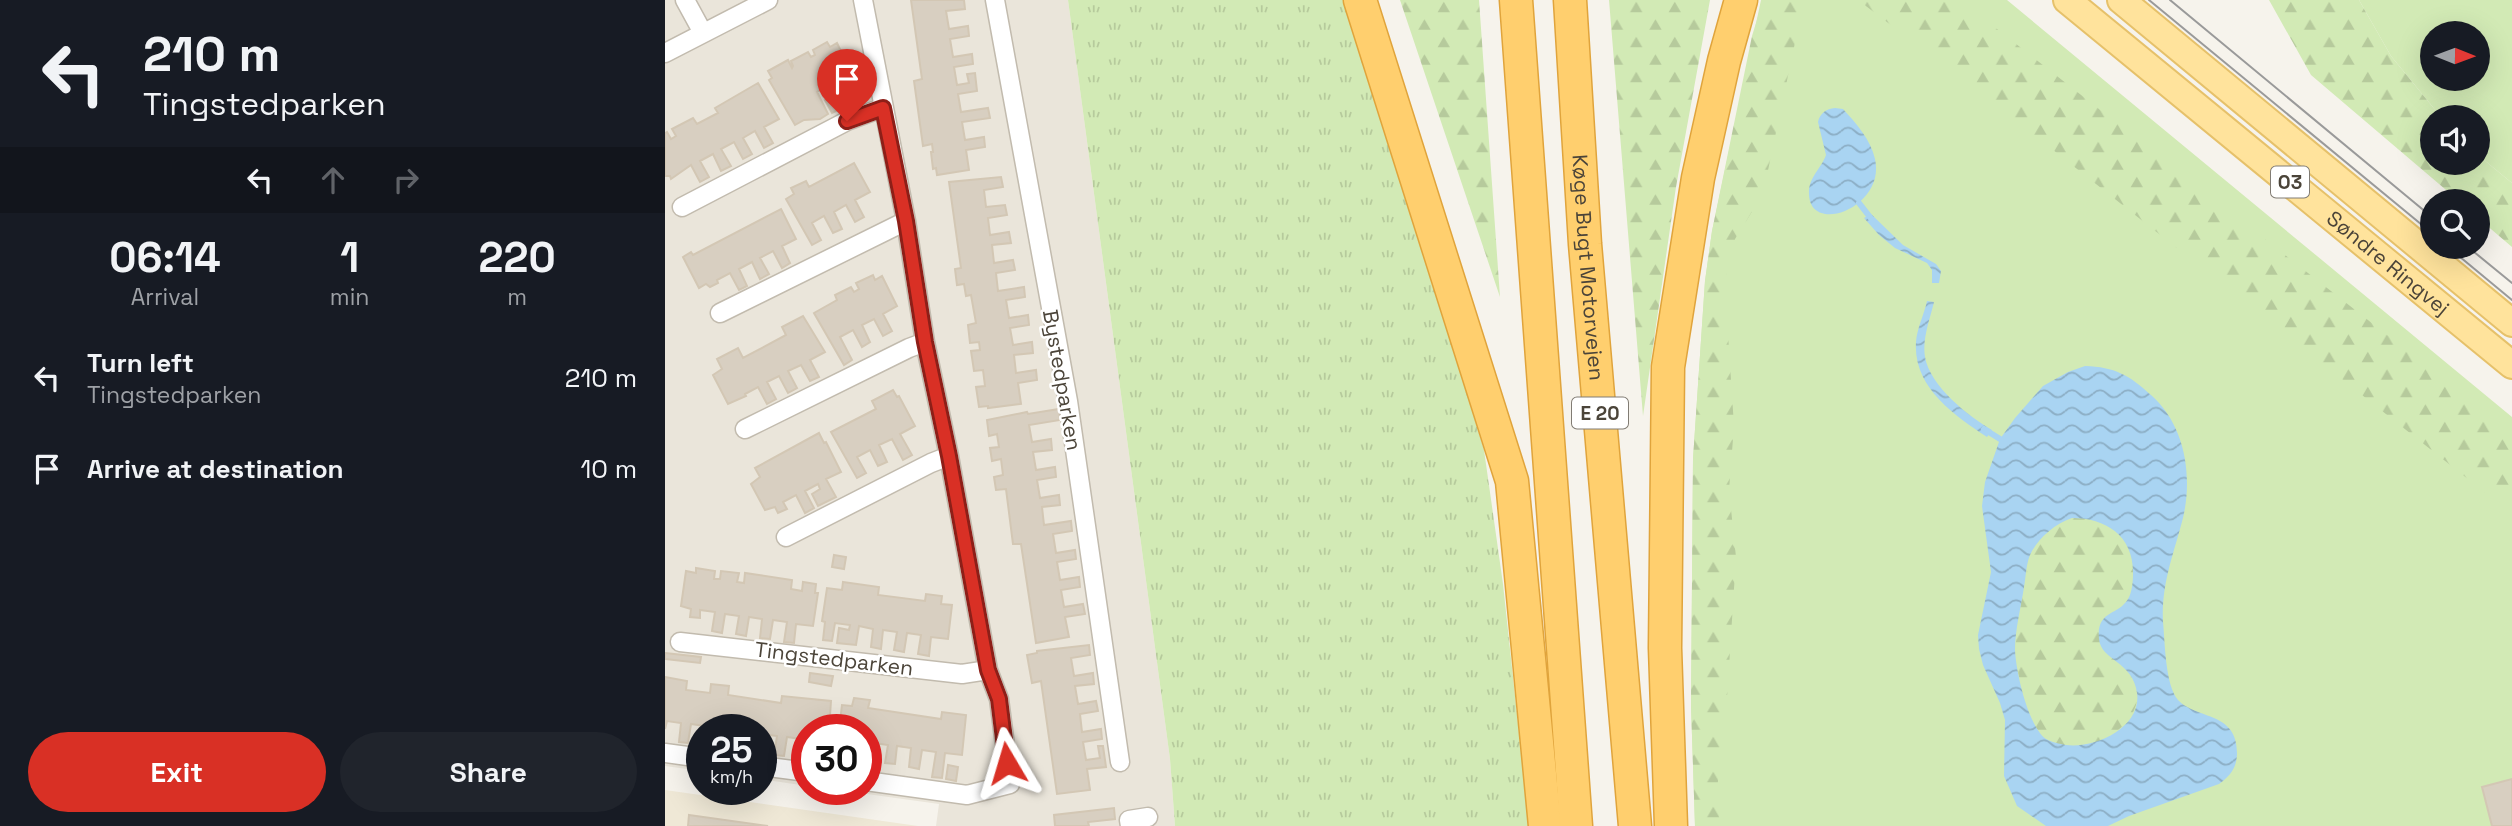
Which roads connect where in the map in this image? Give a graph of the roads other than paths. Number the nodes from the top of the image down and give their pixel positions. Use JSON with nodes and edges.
{"nodes":[{"id":1,"x":685,"y":0,"type":"edge"},
{"id":2,"x":768,"y":0,"type":"edge"},
{"id":3,"x":863,"y":0,"type":"edge"},
{"id":4,"x":995,"y":0,"type":"edge"},
{"id":5,"x":1360,"y":0,"type":"edge"},
{"id":6,"x":1516,"y":0,"type":"edge"},
{"id":7,"x":1570,"y":0,"type":"edge"},
{"id":8,"x":1741,"y":0,"type":"edge"},
{"id":9,"x":2067,"y":0,"type":"edge"},
{"id":10,"x":2121,"y":0,"type":"edge"},
{"id":11,"x":702,"y":33,"type":"junction"},
{"id":12,"x":665,"y":53,"type":"edge"},
{"id":13,"x":883,"y":108,"type":"junction"},
{"id":14,"x":682,"y":207,"type":"dead end"},
{"id":15,"x":906,"y":221,"type":"junction"},
{"id":16,"x":720,"y":313,"type":"dead end"},
{"id":17,"x":2512,"y":323,"type":"edge"},
{"id":18,"x":925,"y":342,"type":"junction"},
{"id":19,"x":2512,"y":365,"type":"edge"},
{"id":20,"x":745,"y":429,"type":"dead end"},
{"id":21,"x":949,"y":456,"type":"junction"},
{"id":22,"x":786,"y":537,"type":"dead end"},
{"id":23,"x":680,"y":642,"type":"dead end"},
{"id":24,"x":988,"y":670,"type":"junction"},
{"id":25,"x":665,"y":753,"type":"edge"},
{"id":26,"x":686,"y":756,"type":"edge"},
{"id":27,"x":1120,"y":762,"type":"dead end"},
{"id":28,"x":882,"y":783,"type":"edge"},
{"id":29,"x":1148,"y":817,"type":"dead end"},
{"id":30,"x":1130,"y":826,"type":"edge"},
{"id":31,"x":1545,"y":826,"type":"edge"},
{"id":32,"x":1576,"y":826,"type":"edge"},
{"id":33,"x":1635,"y":826,"type":"edge"},
{"id":34,"x":1671,"y":826,"type":"edge"}],
"edges":[{"from":1,"to":11,"type":"street"},
{"from":2,"to":11,"type":"street"},
{"from":3,"to":13,"type":"street"},
{"from":4,"to":27,"type":"street","name":"Bystedparken"},
{"from":5,"to":31,"type":"highway"},
{"from":6,"to":32,"type":"highway","number":"E 20"},
{"from":7,"to":33,"type":"highway","name":"Køge Bugt Motorvejen","number":"E 20"},
{"from":8,"to":34,"type":"highway"},
{"from":9,"to":19,"type":"main road","name":"Søndre Ringvej","number":"O3"},
{"from":10,"to":17,"type":"main road","name":"Søndre Ringvej","number":"O3"},
{"from":11,"to":12,"type":"street"},
{"from":13,"to":14,"type":"street"},
{"from":13,"to":15,"type":"street"},
{"from":15,"to":16,"type":"street"},
{"from":15,"to":18,"type":"street"},
{"from":18,"to":20,"type":"street"},
{"from":18,"to":21,"type":"street"},
{"from":21,"to":22,"type":"street"},
{"from":21,"to":24,"type":"street"},
{"from":23,"to":24,"type":"street","name":"Tingstedparken"},
{"from":24,"to":28,"type":"street"},
{"from":25,"to":26,"type":"street"},
{"from":29,"to":30,"type":"street"}]}
